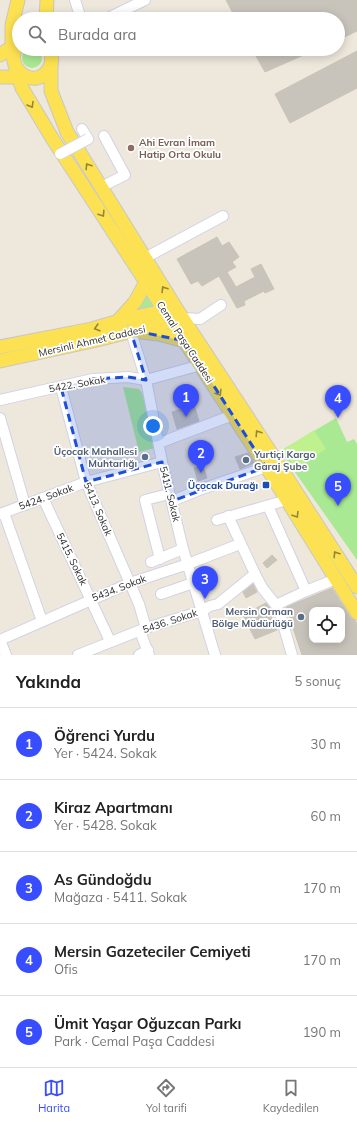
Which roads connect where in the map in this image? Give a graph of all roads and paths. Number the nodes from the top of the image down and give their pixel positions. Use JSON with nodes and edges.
{"nodes":[{"id":1,"x":18,"y":0,"type":"edge"},
{"id":2,"x":47,"y":0,"type":"edge"},
{"id":3,"x":75,"y":0,"type":"edge"},
{"id":4,"x":145,"y":0,"type":"edge"},
{"id":5,"x":15,"y":12,"type":"edge"},
{"id":6,"x":46,"y":12,"type":"edge"},
{"id":7,"x":79,"y":12,"type":"edge"},
{"id":8,"x":120,"y":12,"type":"edge"},
{"id":9,"x":51,"y":56,"type":"edge"},
{"id":10,"x":15,"y":59,"type":"edge"},
{"id":11,"x":51,"y":64,"type":"junction"},
{"id":12,"x":0,"y":77,"type":"edge"},
{"id":13,"x":82,"y":129,"type":"dead end"},
{"id":14,"x":104,"y":136,"type":"dead end"},
{"id":15,"x":58,"y":148,"type":"junction"},
{"id":16,"x":101,"y":187,"type":"junction"},
{"id":17,"x":223,"y":216,"type":"dead end"},
{"id":18,"x":145,"y":258,"type":"junction"},
{"id":19,"x":146,"y":282,"type":"junction"},
{"id":20,"x":221,"y":305,"type":"dead end"},
{"id":21,"x":174,"y":315,"type":"junction"},
{"id":22,"x":117,"y":322,"type":"junction"},
{"id":23,"x":133,"y":331,"type":"junction"},
{"id":24,"x":185,"y":341,"type":"junction"},
{"id":25,"x":0,"y":347,"type":"edge"},
{"id":26,"x":0,"y":361,"type":"edge"},
{"id":27,"x":200,"y":365,"type":"junction"},
{"id":28,"x":146,"y":380,"type":"junction"},
{"id":29,"x":61,"y":387,"type":"junction"},
{"id":30,"x":0,"y":400,"type":"edge"},
{"id":31,"x":233,"y":415,"type":"junction"},
{"id":32,"x":0,"y":418,"type":"edge"},
{"id":33,"x":159,"y":443,"type":"junction"},
{"id":34,"x":162,"y":462,"type":"junction"},
{"id":35,"x":266,"y":467,"type":"junction"},
{"id":36,"x":86,"y":482,"type":"junction"},
{"id":37,"x":43,"y":498,"type":"junction"},
{"id":38,"x":170,"y":498,"type":"junction"},
{"id":39,"x":287,"y":500,"type":"junction"},
{"id":40,"x":25,"y":505,"type":"junction"},
{"id":41,"x":268,"y":506,"type":"junction"},
{"id":42,"x":2,"y":514,"type":"edge"},
{"id":43,"x":228,"y":516,"type":"junction"},
{"id":44,"x":217,"y":520,"type":"dead end"},
{"id":45,"x":240,"y":544,"type":"junction"},
{"id":46,"x":183,"y":549,"type":"junction"},
{"id":47,"x":188,"y":564,"type":"junction"},
{"id":48,"x":255,"y":574,"type":"junction"},
{"id":49,"x":336,"y":579,"type":"junction"},
{"id":50,"x":130,"y":583,"type":"junction"},
{"id":51,"x":193,"y":584,"type":"junction"},
{"id":52,"x":357,"y":587,"type":"edge"},
{"id":53,"x":306,"y":591,"type":"junction"},
{"id":54,"x":161,"y":594,"type":"dead end"},
{"id":55,"x":91,"y":599,"type":"junction"},
{"id":56,"x":276,"y":605,"type":"junction"},
{"id":57,"x":202,"y":611,"type":"junction"},
{"id":58,"x":357,"y":614,"type":"edge"},
{"id":59,"x":42,"y":621,"type":"junction"},
{"id":60,"x":143,"y":629,"type":"junction"},
{"id":61,"x":0,"y":640,"type":"edge"},
{"id":62,"x":110,"y":641,"type":"junction"},
{"id":63,"x":92,"y":652,"type":"edge"},
{"id":64,"x":145,"y":653,"type":"edge"},
{"id":65,"x":6,"y":655,"type":"edge"},
{"id":66,"x":78,"y":655,"type":"edge"},
{"id":67,"x":215,"y":655,"type":"edge"},
{"id":68,"x":292,"y":655,"type":"edge"}],
"edges":[{"from":1,"to":5,"type":"main road"},
{"from":2,"to":6,"type":"main road"},
{"from":3,"to":7,"type":"street"},
{"from":4,"to":8,"type":"street"},
{"from":9,"to":11,"type":"main road","name":"Cemal Paşa Caddesi"},
{"from":10,"to":11,"type":"main road"},
{"from":10,"to":12,"type":"main road"},
{"from":10,"to":15,"type":"main road","name":"Cemal Paşa Caddesi","one_way":true},
{"from":16,"to":11,"type":"main road","name":"Cemal Paşa Caddesi","one_way":true},
{"from":13,"to":15,"type":"street","bridge":true},
{"from":14,"to":16,"type":"street"},
{"from":15,"to":19,"type":"main road","name":"Cemal Paşa Caddesi","one_way":true},
{"from":16,"to":18,"type":"main road","name":"Cemal Paşa Caddesi"},
{"from":17,"to":18,"type":"street"},
{"from":21,"to":18,"type":"main road","name":"Cemal Paşa Caddesi","one_way":true},
{"from":19,"to":21,"type":"main road","name":"Cemal Paşa Caddesi"},
{"from":19,"to":22,"type":"main road"},
{"from":20,"to":21,"type":"street"},
{"from":21,"to":22,"type":"main road","name":"Mersinli Ahmet Caddesi"},
{"from":21,"to":23,"type":"main road","name":"Mersinli Ahmet Caddesi"},
{"from":21,"to":24,"type":"main road","name":"Cemal Paşa Caddesi"},
{"from":52,"to":21,"type":"main road","name":"Cemal Paşa Caddesi","one_way":true},
{"from":22,"to":25,"type":"main road","name":"Mersinli Ahmet Caddesi","one_way":true},
{"from":23,"to":24,"type":"main road"},
{"from":23,"to":26,"type":"main road","name":"Mersinli Ahmet Caddesi"},
{"from":23,"to":28,"type":"street","name":"5411. Sokak"},
{"from":24,"to":27,"type":"main road","name":"Cemal Paşa Caddesi"},
{"from":27,"to":28,"type":"street","name":"5422. Sokak"},
{"from":27,"to":31,"type":"main road","name":"Cemal Paşa Caddesi","one_way":true},
{"from":28,"to":29,"type":"street","name":"5422. Sokak"},
{"from":28,"to":33,"type":"street","name":"5411. Sokak"},
{"from":29,"to":30,"type":"street","name":"5422. Sokak"},
{"from":29,"to":36,"type":"street","name":"5413. Sokak"},
{"from":31,"to":33,"type":"street"},
{"from":31,"to":35,"type":"main road","name":"Cemal Paşa Caddesi"},
{"from":32,"to":40,"type":"street"},
{"from":33,"to":34,"type":"street","name":"5411. Sokak"},
{"from":34,"to":36,"type":"street","name":"5424. Sokak"},
{"from":34,"to":38,"type":"street","name":"5411. Sokak"},
{"from":35,"to":38,"type":"street"},
{"from":35,"to":39,"type":"main road","name":"Cemal Paşa Caddesi"},
{"from":36,"to":37,"type":"street","name":"5424. Sokak"},
{"from":36,"to":50,"type":"street","name":"5413. Sokak"},
{"from":37,"to":40,"type":"street","name":"5424. Sokak"},
{"from":37,"to":55,"type":"street","name":"5415. Sokak"},
{"from":38,"to":46,"type":"street","name":"5411. Sokak"},
{"from":38,"to":46,"type":"street"},
{"from":39,"to":41,"type":"street"},
{"from":39,"to":49,"type":"main road","name":"Cemal Paşa Caddesi","one_way":true},
{"from":40,"to":42,"type":"street","name":"5424. Sokak"},
{"from":41,"to":43,"type":"street"},
{"from":41,"to":53,"type":"street"},
{"from":42,"to":59,"type":"street"},
{"from":43,"to":44,"type":"street"},
{"from":43,"to":45,"type":"street"},
{"from":45,"to":47,"type":"street","name":"5434. Sokak"},
{"from":45,"to":48,"type":"street"},
{"from":46,"to":47,"type":"street","name":"5411. Sokak"},
{"from":47,"to":50,"type":"street","name":"5434. Sokak"},
{"from":47,"to":51,"type":"street","name":"5411. Sokak"},
{"from":48,"to":56,"type":"street"},
{"from":48,"to":57,"type":"street","name":"5436. Sokak"},
{"from":49,"to":53,"type":"street"},
{"from":49,"to":58,"type":"main road","name":"Cemal Paşa Caddesi"},
{"from":50,"to":55,"type":"street","name":"5434. Sokak"},
{"from":50,"to":60,"type":"street","name":"5413. Sokak"},
{"from":51,"to":54,"type":"street"},
{"from":51,"to":57,"type":"street","name":"5411. Sokak"},
{"from":53,"to":56,"type":"street"},
{"from":55,"to":59,"type":"street","name":"5434. Sokak"},
{"from":55,"to":62,"type":"street","name":"5415. Sokak"},
{"from":56,"to":68,"type":"street"},
{"from":57,"to":60,"type":"street","name":"5436. Sokak"},
{"from":57,"to":67,"type":"street","name":"5411. Sokak"},
{"from":59,"to":61,"type":"street","name":"5434. Sokak"},
{"from":60,"to":62,"type":"street","name":"5436. Sokak"},
{"from":60,"to":64,"type":"street","name":"5413. Sokak"},
{"from":61,"to":65,"type":"street"},
{"from":62,"to":63,"type":"street","name":"5436. Sokak"},
{"from":63,"to":66,"type":"street","name":"5436. Sokak"}]}
